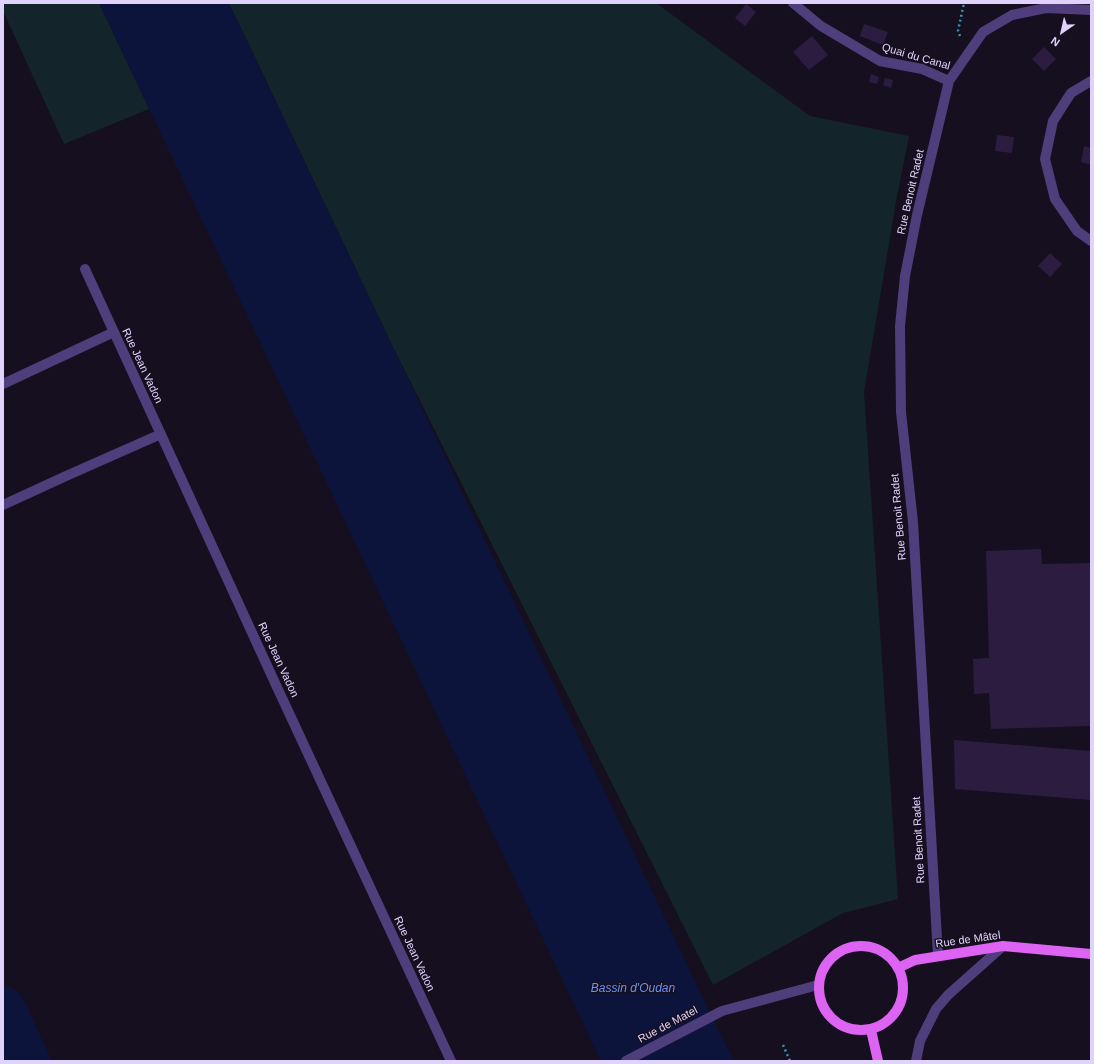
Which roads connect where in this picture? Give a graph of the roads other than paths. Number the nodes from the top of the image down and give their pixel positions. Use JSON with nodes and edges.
{"nodes":[{"id":1,"x":793,"y":3,"type":"edge"},
{"id":2,"x":1091,"y":10,"type":"edge"},
{"id":3,"x":950,"y":81,"type":"junction"},
{"id":4,"x":1091,"y":81,"type":"edge"},
{"id":5,"x":1091,"y":241,"type":"edge"},
{"id":6,"x":85,"y":268,"type":"dead end"},
{"id":7,"x":114,"y":332,"type":"junction"},
{"id":8,"x":3,"y":384,"type":"edge"},
{"id":9,"x":161,"y":434,"type":"junction"},
{"id":10,"x":3,"y":506,"type":"edge"},
{"id":11,"x":1003,"y":946,"type":"junction"},
{"id":12,"x":1091,"y":954,"type":"edge"},
{"id":13,"x":938,"y":956,"type":"junction"},
{"id":14,"x":898,"y":968,"type":"junction"},
{"id":15,"x":818,"y":985,"type":"junction"},
{"id":16,"x":871,"y":1030,"type":"junction"},
{"id":17,"x":450,"y":1061,"type":"edge"},
{"id":18,"x":626,"y":1061,"type":"edge"},
{"id":19,"x":878,"y":1061,"type":"edge"},
{"id":20,"x":916,"y":1061,"type":"edge"}],
"edges":[{"from":1,"to":3,"type":"street","name":"Quai du Canal"},
{"from":2,"to":3,"type":"street","name":"Quai du Canal"},
{"from":3,"to":13,"type":"street","name":"Rue Benoit Radet"},
{"from":4,"to":5,"type":"street"},
{"from":6,"to":7,"type":"street","name":"Rue Jean Vadon"},
{"from":7,"to":8,"type":"street"},
{"from":7,"to":9,"type":"street","name":"Rue Jean Vadon"},
{"from":9,"to":10,"type":"street"},
{"from":9,"to":17,"type":"street","name":"Rue Jean Vadon"},
{"from":11,"to":12,"type":"main road","name":"Rue de Mâtel"},
{"from":11,"to":13,"type":"main road","name":"Rue de Mâtel"},
{"from":11,"to":20,"type":"street"},
{"from":13,"to":14,"type":"main road","name":"Rue de Mâtel"},
{"from":14,"to":15,"type":"main road"},
{"from":14,"to":16,"type":"main road"},
{"from":15,"to":16,"type":"main road"},
{"from":15,"to":18,"type":"street","name":"Rue de Matel"},
{"from":16,"to":19,"type":"main road"}]}
